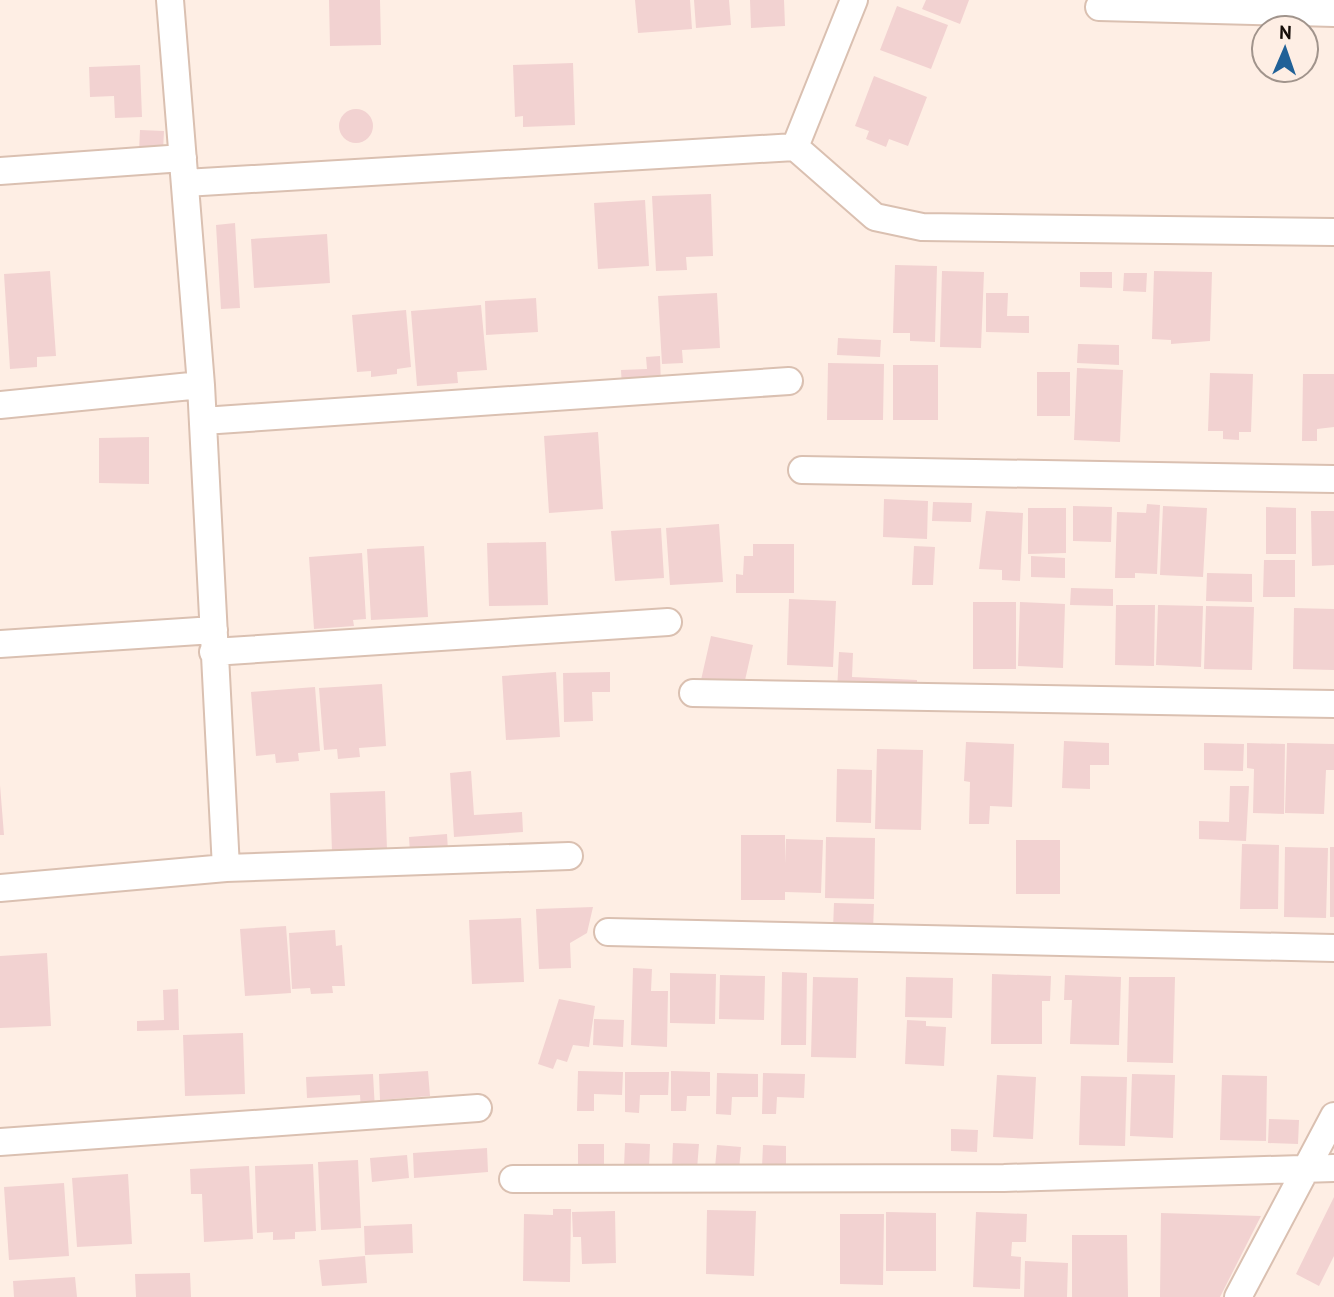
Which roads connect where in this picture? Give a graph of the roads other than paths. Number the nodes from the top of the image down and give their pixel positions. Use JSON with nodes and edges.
{"nodes":[{"id":1,"x":170,"y":0,"type":"edge"},
{"id":2,"x":854,"y":0,"type":"edge"},
{"id":3,"x":1099,"y":7,"type":"dead end"},
{"id":4,"x":1334,"y":13,"type":"edge"},
{"id":5,"x":795,"y":146,"type":"junction"},
{"id":6,"x":0,"y":171,"type":"edge"},
{"id":7,"x":184,"y":171,"type":"junction"},
{"id":8,"x":1334,"y":232,"type":"edge"},
{"id":9,"x":789,"y":381,"type":"dead end"},
{"id":10,"x":201,"y":385,"type":"junction"},
{"id":11,"x":0,"y":405,"type":"edge"},
{"id":12,"x":203,"y":421,"type":"junction"},
{"id":13,"x":802,"y":470,"type":"dead end"},
{"id":14,"x":1334,"y":479,"type":"edge"},
{"id":15,"x":668,"y":622,"type":"dead end"},
{"id":16,"x":214,"y":641,"type":"junction"},
{"id":17,"x":0,"y":644,"type":"edge"},
{"id":18,"x":693,"y":693,"type":"dead end"},
{"id":19,"x":1334,"y":704,"type":"edge"},
{"id":20,"x":569,"y":856,"type":"dead end"},
{"id":21,"x":226,"y":869,"type":"junction"},
{"id":22,"x":0,"y":888,"type":"edge"},
{"id":23,"x":608,"y":932,"type":"dead end"},
{"id":24,"x":1334,"y":948,"type":"edge"},
{"id":25,"x":478,"y":1108,"type":"dead end"},
{"id":26,"x":1334,"y":1116,"type":"edge"},
{"id":27,"x":0,"y":1142,"type":"edge"},
{"id":28,"x":1307,"y":1168,"type":"junction"},
{"id":29,"x":1334,"y":1168,"type":"edge"},
{"id":30,"x":513,"y":1180,"type":"dead end"},
{"id":31,"x":1238,"y":1297,"type":"edge"}],
"edges":[{"from":1,"to":7,"type":"street"},
{"from":2,"to":5,"type":"street"},
{"from":3,"to":4,"type":"street"},
{"from":5,"to":7,"type":"street"},
{"from":5,"to":8,"type":"street"},
{"from":6,"to":7,"type":"street"},
{"from":7,"to":10,"type":"street"},
{"from":9,"to":12,"type":"street"},
{"from":10,"to":11,"type":"street"},
{"from":10,"to":12,"type":"street"},
{"from":12,"to":16,"type":"street"},
{"from":13,"to":14,"type":"street"},
{"from":15,"to":16,"type":"street"},
{"from":16,"to":17,"type":"street"},
{"from":16,"to":21,"type":"street"},
{"from":18,"to":19,"type":"street"},
{"from":20,"to":21,"type":"street"},
{"from":21,"to":22,"type":"street"},
{"from":23,"to":24,"type":"street"},
{"from":25,"to":27,"type":"street"},
{"from":26,"to":28,"type":"street"},
{"from":28,"to":29,"type":"street"},
{"from":28,"to":30,"type":"street"},
{"from":28,"to":31,"type":"street"}]}
